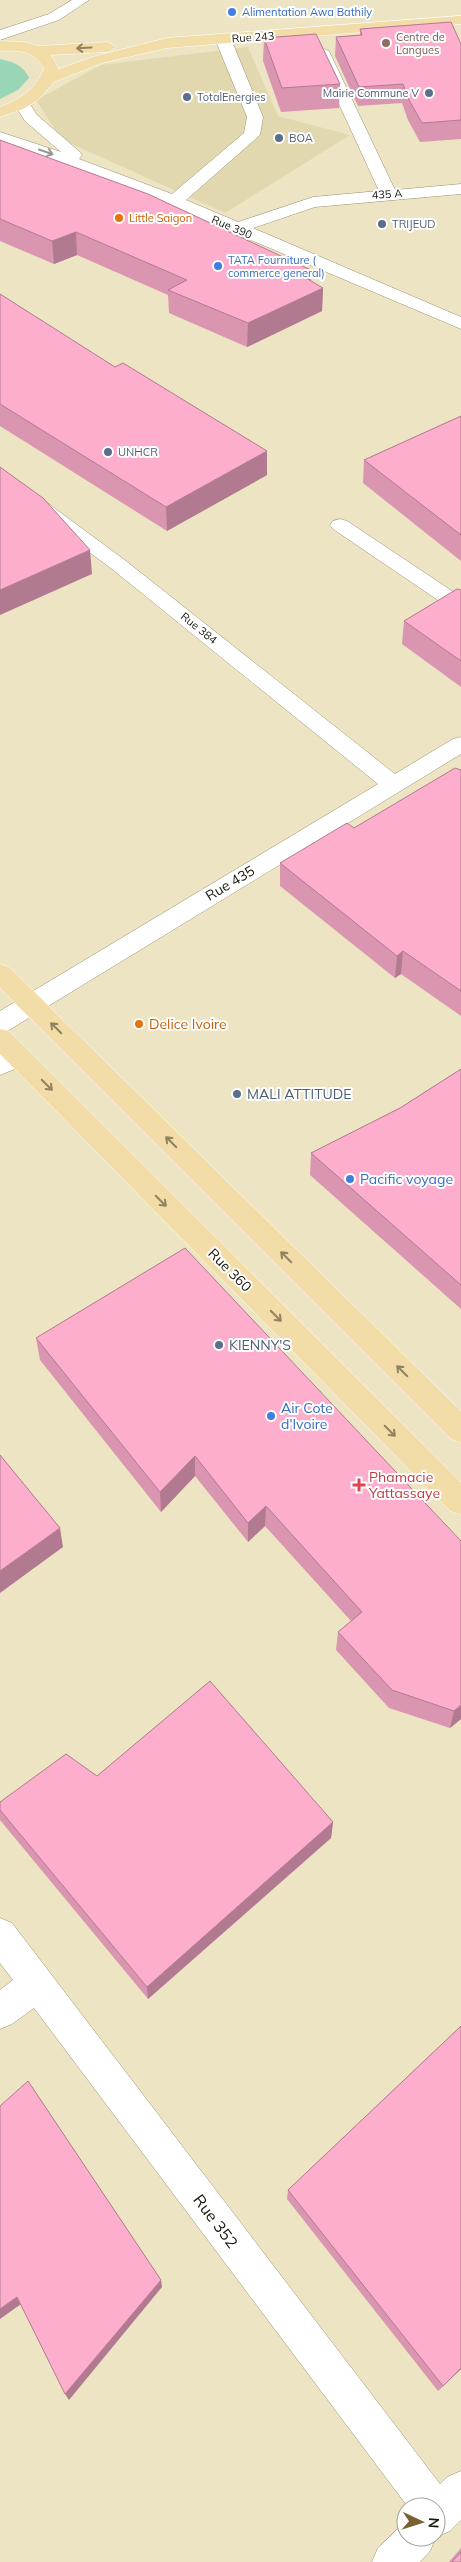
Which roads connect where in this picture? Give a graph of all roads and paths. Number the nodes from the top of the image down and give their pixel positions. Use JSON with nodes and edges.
{"nodes":[{"id":1,"x":82,"y":0,"type":"edge"},
{"id":2,"x":54,"y":17,"type":"junction"},
{"id":3,"x":461,"y":20,"type":"edge"},
{"id":4,"x":314,"y":32,"type":"junction"},
{"id":5,"x":0,"y":35,"type":"edge"},
{"id":6,"x":223,"y":39,"type":"junction"},
{"id":7,"x":167,"y":43,"type":"junction"},
{"id":8,"x":0,"y":46,"type":"edge"},
{"id":9,"x":31,"y":48,"type":"junction"},
{"id":10,"x":50,"y":78,"type":"junction"},
{"id":11,"x":22,"y":104,"type":"junction"},
{"id":12,"x":0,"y":112,"type":"edge"},
{"id":13,"x":0,"y":137,"type":"edge"},
{"id":14,"x":92,"y":170,"type":"junction"},
{"id":15,"x":461,"y":189,"type":"edge"},
{"id":16,"x":389,"y":194,"type":"junction"},
{"id":17,"x":173,"y":202,"type":"junction"},
{"id":18,"x":236,"y":228,"type":"junction"},
{"id":19,"x":461,"y":324,"type":"edge"},
{"id":20,"x":0,"y":477,"type":"edge"},
{"id":21,"x":340,"y":525,"type":"dead end"},
{"id":22,"x":461,"y":606,"type":"edge"},
{"id":23,"x":461,"y":744,"type":"edge"},
{"id":24,"x":393,"y":784,"type":"junction"},
{"id":25,"x":0,"y":973,"type":"edge"},
{"id":26,"x":31,"y":1004,"type":"junction"},
{"id":27,"x":0,"y":1023,"type":"edge"},
{"id":28,"x":6,"y":1054,"type":"edge"},
{"id":29,"x":461,"y":1430,"type":"edge"},
{"id":30,"x":461,"y":1502,"type":"edge"},
{"id":31,"x":0,"y":1935,"type":"edge"},
{"id":32,"x":36,"y":1984,"type":"junction"},
{"id":33,"x":0,"y":2012,"type":"edge"},
{"id":34,"x":425,"y":2497,"type":"edge"},
{"id":35,"x":406,"y":2547,"type":"edge"},
{"id":36,"x":392,"y":2562,"type":"edge"}],
"edges":[{"from":1,"to":2,"type":"street"},
{"from":2,"to":5,"type":"street"},
{"from":2,"to":9,"type":"street"},
{"from":3,"to":4,"type":"main road","name":"Rue 243"},
{"from":4,"to":6,"type":"main road","name":"Rue 243"},
{"from":4,"to":16,"type":"street"},
{"from":6,"to":7,"type":"main road","name":"Rue 243"},
{"from":6,"to":17,"type":"street"},
{"from":7,"to":9,"type":"main road","one_way":true},
{"from":7,"to":10,"type":"main road","name":"Rue 243"},
{"from":8,"to":9,"type":"main road"},
{"from":9,"to":10,"type":"main road"},
{"from":10,"to":11,"type":"main road"},
{"from":11,"to":12,"type":"main road"},
{"from":11,"to":14,"type":"street"},
{"from":13,"to":14,"type":"street","name":"Rue 390","one_way":true},
{"from":14,"to":17,"type":"street","name":"Rue 390"},
{"from":15,"to":16,"type":"street","name":"435 A"},
{"from":16,"to":18,"type":"street","name":"435 A"},
{"from":17,"to":18,"type":"street","name":"Rue 390"},
{"from":18,"to":19,"type":"street","name":"Rue 390"},
{"from":20,"to":24,"type":"street","name":"Rue 384"},
{"from":21,"to":22,"type":"street"},
{"from":23,"to":24,"type":"street","name":"Rue 435"},
{"from":24,"to":26,"type":"street","name":"Rue 435"},
{"from":25,"to":26,"type":"main road"},
{"from":26,"to":27,"type":"street","name":"Rue 435"},
{"from":29,"to":26,"type":"main road","one_way":true},
{"from":28,"to":30,"type":"main road","name":"Rue 360","one_way":true},
{"from":31,"to":32,"type":"street","name":"Rue 352"},
{"from":32,"to":33,"type":"street"},
{"from":32,"to":34,"type":"street","name":"Rue 352"},
{"from":35,"to":36,"type":"street"}]}
